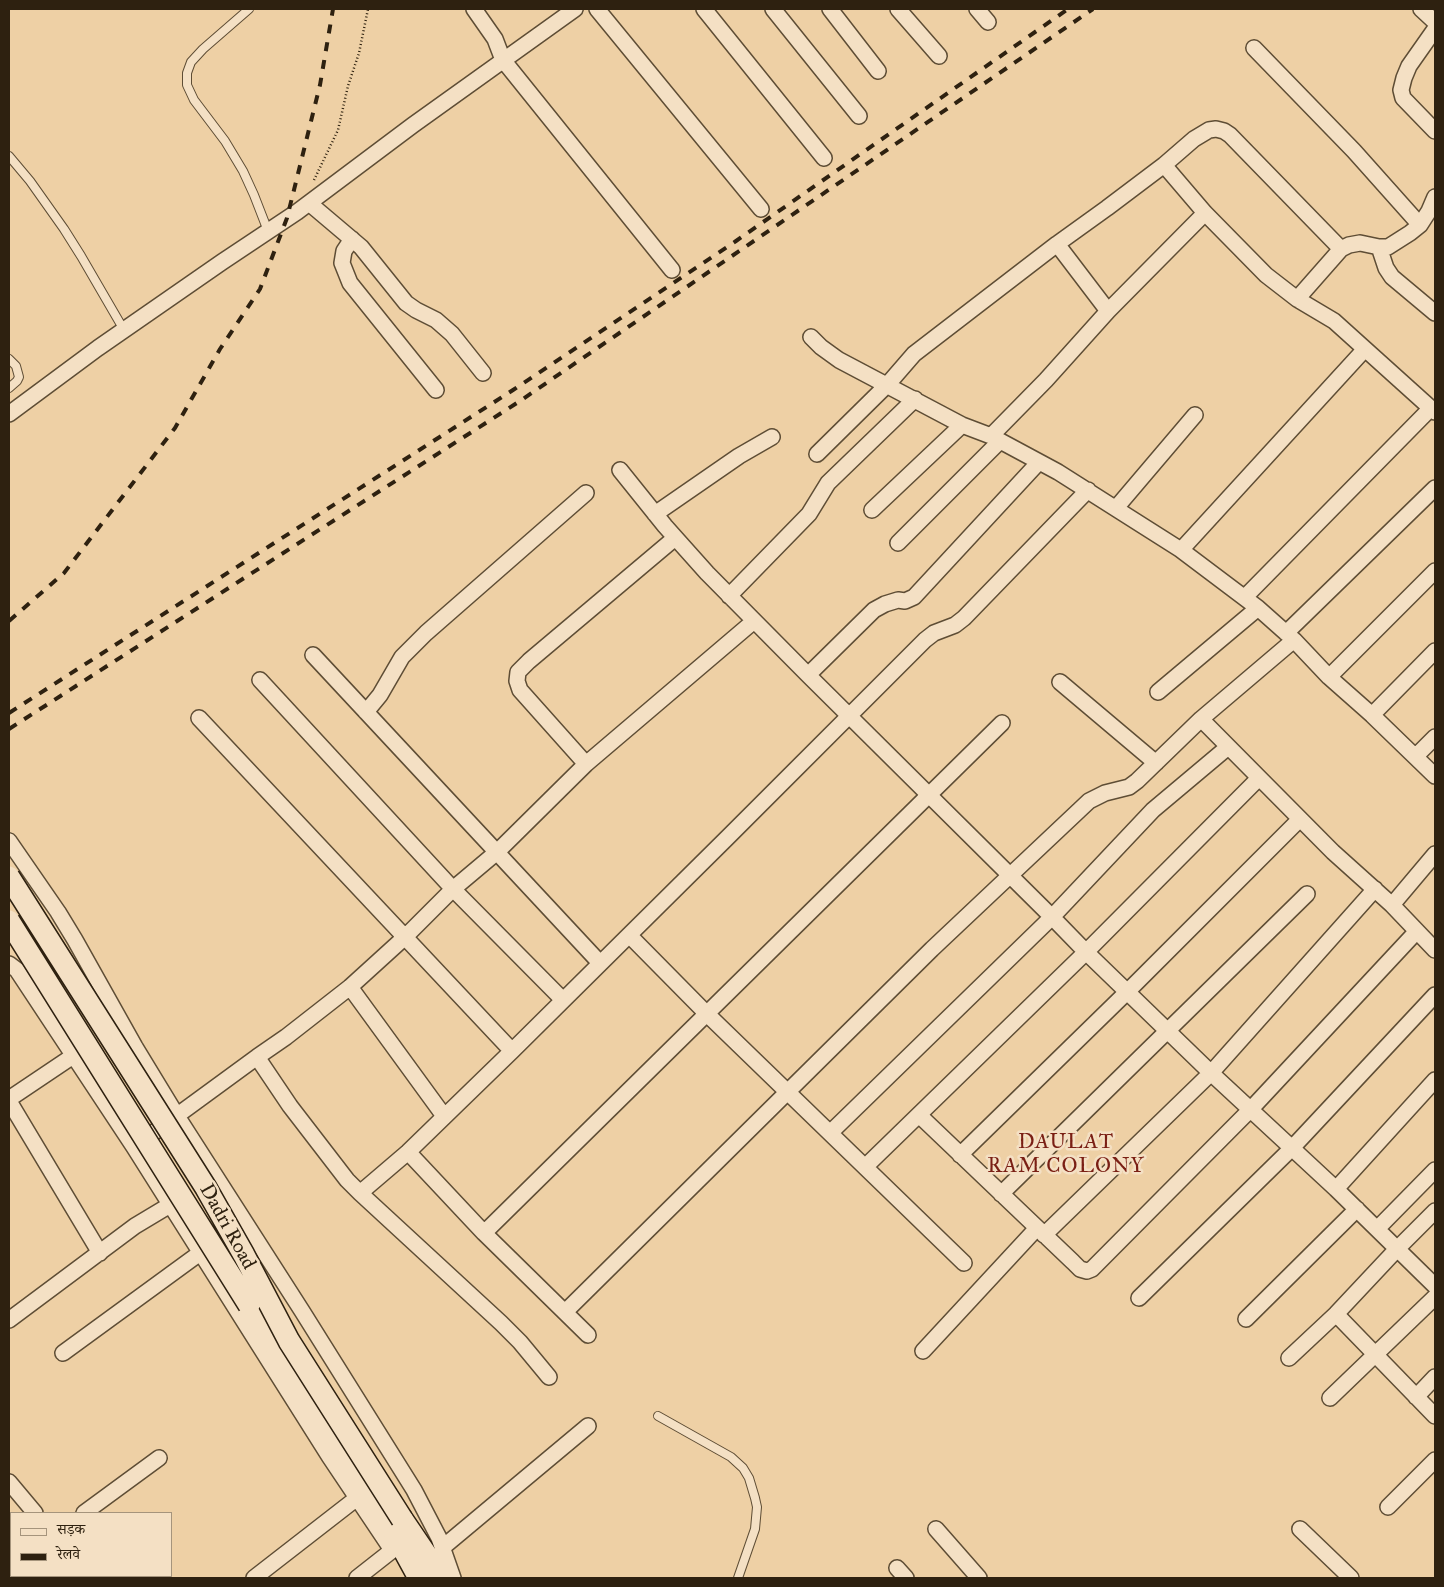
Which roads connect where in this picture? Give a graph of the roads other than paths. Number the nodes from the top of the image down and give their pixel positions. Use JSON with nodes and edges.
{"nodes":[{"id":1,"x":249,"y":9,"type":"edge"},
{"id":2,"x":474,"y":9,"type":"edge"},
{"id":3,"x":575,"y":9,"type":"edge"},
{"id":4,"x":597,"y":9,"type":"edge"},
{"id":5,"x":704,"y":9,"type":"edge"},
{"id":6,"x":773,"y":9,"type":"edge"},
{"id":7,"x":830,"y":9,"type":"edge"},
{"id":8,"x":898,"y":9,"type":"edge"},
{"id":9,"x":977,"y":9,"type":"edge"},
{"id":10,"x":1421,"y":9,"type":"edge"},
{"id":11,"x":988,"y":22,"type":"dead end"},
{"id":12,"x":1435,"y":22,"type":"edge"},
{"id":13,"x":1435,"y":30,"type":"edge"},
{"id":14,"x":1254,"y":48,"type":"dead end"},
{"id":15,"x":939,"y":56,"type":"dead end"},
{"id":16,"x":503,"y":60,"type":"junction"},
{"id":17,"x":878,"y":71,"type":"dead end"},
{"id":18,"x":859,"y":116,"type":"dead end"},
{"id":19,"x":1435,"y":131,"type":"edge"},
{"id":20,"x":9,"y":156,"type":"edge"},
{"id":21,"x":824,"y":158,"type":"dead end"},
{"id":22,"x":1164,"y":165,"type":"junction"},
{"id":23,"x":1435,"y":197,"type":"edge"},
{"id":24,"x":309,"y":203,"type":"junction"},
{"id":25,"x":761,"y":209,"type":"dead end"},
{"id":26,"x":1205,"y":213,"type":"junction"},
{"id":27,"x":1420,"y":224,"type":"junction"},
{"id":28,"x":268,"y":231,"type":"junction"},
{"id":29,"x":352,"y":239,"type":"junction"},
{"id":30,"x":1057,"y":244,"type":"junction"},
{"id":31,"x":1379,"y":248,"type":"junction"},
{"id":32,"x":1341,"y":249,"type":"junction"},
{"id":33,"x":672,"y":270,"type":"dead end"},
{"id":34,"x":1296,"y":299,"type":"junction"},
{"id":35,"x":1108,"y":311,"type":"junction"},
{"id":36,"x":1435,"y":313,"type":"edge"},
{"id":37,"x":124,"y":330,"type":"junction"},
{"id":38,"x":811,"y":337,"type":"dead end"},
{"id":39,"x":1365,"y":350,"type":"junction"},
{"id":40,"x":9,"y":359,"type":"edge"},
{"id":41,"x":483,"y":373,"type":"dead end"},
{"id":42,"x":888,"y":384,"type":"junction"},
{"id":43,"x":9,"y":388,"type":"edge"},
{"id":44,"x":436,"y":390,"type":"dead end"},
{"id":45,"x":915,"y":399,"type":"junction"},
{"id":46,"x":1433,"y":410,"type":"edge"},
{"id":47,"x":9,"y":414,"type":"edge"},
{"id":48,"x":1195,"y":415,"type":"dead end"},
{"id":49,"x":962,"y":425,"type":"junction"},
{"id":50,"x":772,"y":437,"type":"dead end"},
{"id":51,"x":996,"y":439,"type":"junction"},
{"id":52,"x":817,"y":454,"type":"dead end"},
{"id":53,"x":1039,"y":462,"type":"junction"},
{"id":54,"x":620,"y":470,"type":"dead end"},
{"id":55,"x":1435,"y":488,"type":"edge"},
{"id":56,"x":1088,"y":490,"type":"junction"},
{"id":57,"x":586,"y":494,"type":"dead end"},
{"id":58,"x":1116,"y":508,"type":"junction"},
{"id":59,"x":872,"y":510,"type":"dead end"},
{"id":60,"x":655,"y":514,"type":"junction"},
{"id":61,"x":675,"y":538,"type":"junction"},
{"id":62,"x":898,"y":543,"type":"dead end"},
{"id":63,"x":1181,"y":550,"type":"junction"},
{"id":64,"x":1435,"y":571,"type":"edge"},
{"id":65,"x":729,"y":596,"type":"junction"},
{"id":66,"x":1245,"y":597,"type":"junction"},
{"id":67,"x":1258,"y":608,"type":"junction"},
{"id":68,"x":754,"y":621,"type":"junction"},
{"id":69,"x":1290,"y":637,"type":"junction"},
{"id":70,"x":1435,"y":651,"type":"edge"},
{"id":71,"x":313,"y":655,"type":"dead end"},
{"id":72,"x":808,"y":675,"type":"junction"},
{"id":73,"x":1329,"y":677,"type":"junction"},
{"id":74,"x":260,"y":680,"type":"dead end"},
{"id":75,"x":1060,"y":682,"type":"dead end"},
{"id":76,"x":1158,"y":692,"type":"dead end"},
{"id":77,"x":366,"y":712,"type":"junction"},
{"id":78,"x":1372,"y":714,"type":"junction"},
{"id":79,"x":849,"y":716,"type":"junction"},
{"id":80,"x":199,"y":718,"type":"dead end"},
{"id":81,"x":1201,"y":719,"type":"junction"},
{"id":82,"x":1002,"y":723,"type":"dead end"},
{"id":83,"x":1435,"y":737,"type":"edge"},
{"id":84,"x":1228,"y":747,"type":"junction"},
{"id":85,"x":1416,"y":756,"type":"junction"},
{"id":86,"x":1156,"y":763,"type":"junction"},
{"id":87,"x":586,"y":764,"type":"junction"},
{"id":88,"x":1435,"y":776,"type":"edge"},
{"id":89,"x":1259,"y":778,"type":"junction"},
{"id":90,"x":930,"y":795,"type":"junction"},
{"id":91,"x":1300,"y":819,"type":"junction"},
{"id":92,"x":9,"y":841,"type":"edge"},
{"id":93,"x":497,"y":852,"type":"junction"},
{"id":94,"x":1435,"y":854,"type":"edge"},
{"id":95,"x":1010,"y":876,"type":"junction"},
{"id":96,"x":9,"y":877,"type":"edge"},
{"id":97,"x":453,"y":889,"type":"junction"},
{"id":98,"x":1375,"y":889,"type":"junction"},
{"id":99,"x":1307,"y":894,"type":"dead end"},
{"id":100,"x":1392,"y":905,"type":"junction"},
{"id":101,"x":1052,"y":917,"type":"junction"},
{"id":102,"x":9,"y":922,"type":"edge"},
{"id":103,"x":1417,"y":931,"type":"junction"},
{"id":104,"x":629,"y":935,"type":"junction"},
{"id":105,"x":406,"y":937,"type":"junction"},
{"id":106,"x":1435,"y":950,"type":"edge"},
{"id":107,"x":1086,"y":952,"type":"junction"},
{"id":108,"x":600,"y":963,"type":"junction"},
{"id":109,"x":9,"y":964,"type":"edge"},
{"id":110,"x":350,"y":987,"type":"junction"},
{"id":111,"x":1127,"y":992,"type":"junction"},
{"id":112,"x":1435,"y":995,"type":"edge"},
{"id":113,"x":563,"y":1000,"type":"junction"},
{"id":114,"x":707,"y":1014,"type":"junction"},
{"id":115,"x":1167,"y":1030,"type":"junction"},
{"id":116,"x":512,"y":1051,"type":"junction"},
{"id":117,"x":73,"y":1056,"type":"junction"},
{"id":118,"x":257,"y":1057,"type":"junction"},
{"id":119,"x":1211,"y":1073,"type":"junction"},
{"id":120,"x":1435,"y":1080,"type":"edge"},
{"id":121,"x":788,"y":1092,"type":"junction"},
{"id":122,"x":9,"y":1100,"type":"edge"},
{"id":123,"x":1251,"y":1109,"type":"junction"},
{"id":124,"x":919,"y":1115,"type":"junction"},
{"id":125,"x":177,"y":1116,"type":"junction"},
{"id":126,"x":444,"y":1116,"type":"junction"},
{"id":127,"x":830,"y":1133,"type":"junction"},
{"id":128,"x":134,"y":1147,"type":"junction"},
{"id":129,"x":1292,"y":1148,"type":"junction"},
{"id":130,"x":408,"y":1152,"type":"junction"},
{"id":131,"x":960,"y":1155,"type":"junction"},
{"id":132,"x":865,"y":1167,"type":"junction"},
{"id":133,"x":1435,"y":1170,"type":"edge"},
{"id":134,"x":1336,"y":1188,"type":"junction"},
{"id":135,"x":360,"y":1193,"type":"junction"},
{"id":136,"x":1001,"y":1194,"type":"junction"},
{"id":137,"x":170,"y":1205,"type":"junction"},
{"id":138,"x":1357,"y":1209,"type":"junction"},
{"id":139,"x":1435,"y":1211,"type":"edge"},
{"id":140,"x":1377,"y":1230,"type":"junction"},
{"id":141,"x":1041,"y":1232,"type":"junction"},
{"id":142,"x":484,"y":1233,"type":"junction"},
{"id":143,"x":1397,"y":1249,"type":"junction"},
{"id":144,"x":100,"y":1253,"type":"junction"},
{"id":145,"x":200,"y":1253,"type":"junction"},
{"id":146,"x":964,"y":1263,"type":"dead end"},
{"id":147,"x":1435,"y":1286,"type":"edge"},
{"id":148,"x":1435,"y":1297,"type":"edge"},
{"id":149,"x":1139,"y":1298,"type":"dead end"},
{"id":150,"x":565,"y":1312,"type":"junction"},
{"id":151,"x":1336,"y":1314,"type":"junction"},
{"id":152,"x":1246,"y":1319,"type":"dead end"},
{"id":153,"x":9,"y":1320,"type":"edge"},
{"id":154,"x":588,"y":1335,"type":"dead end"},
{"id":155,"x":923,"y":1351,"type":"dead end"},
{"id":156,"x":63,"y":1353,"type":"dead end"},
{"id":157,"x":1375,"y":1355,"type":"junction"},
{"id":158,"x":1289,"y":1358,"type":"dead end"},
{"id":159,"x":549,"y":1377,"type":"dead end"},
{"id":160,"x":1435,"y":1377,"type":"edge"},
{"id":161,"x":1416,"y":1397,"type":"junction"},
{"id":162,"x":1330,"y":1398,"type":"dead end"},
{"id":163,"x":658,"y":1416,"type":"dead end"},
{"id":164,"x":1435,"y":1416,"type":"edge"},
{"id":165,"x":588,"y":1426,"type":"dead end"},
{"id":166,"x":159,"y":1458,"type":"dead end"},
{"id":167,"x":1435,"y":1460,"type":"edge"},
{"id":168,"x":9,"y":1482,"type":"edge"},
{"id":169,"x":356,"y":1498,"type":"junction"},
{"id":170,"x":1388,"y":1507,"type":"dead end"},
{"id":171,"x":34,"y":1512,"type":"edge"},
{"id":172,"x":85,"y":1512,"type":"edge"},
{"id":173,"x":936,"y":1529,"type":"dead end"},
{"id":174,"x":1300,"y":1529,"type":"dead end"},
{"id":175,"x":396,"y":1547,"type":"junction"},
{"id":176,"x":442,"y":1548,"type":"junction"},
{"id":177,"x":254,"y":1578,"type":"edge"},
{"id":178,"x":357,"y":1578,"type":"edge"},
{"id":179,"x":419,"y":1578,"type":"edge"},
{"id":180,"x":442,"y":1578,"type":"edge"},
{"id":181,"x":453,"y":1578,"type":"edge"},
{"id":182,"x":738,"y":1578,"type":"edge"},
{"id":183,"x":979,"y":1578,"type":"edge"},
{"id":184,"x":1351,"y":1578,"type":"edge"}],
"edges":[{"from":1,"to":28,"type":"lane"},
{"from":2,"to":16,"type":"street"},
{"from":3,"to":16,"type":"street"},
{"from":4,"to":25,"type":"street"},
{"from":5,"to":21,"type":"street"},
{"from":6,"to":18,"type":"street"},
{"from":7,"to":17,"type":"street"},
{"from":8,"to":15,"type":"street"},
{"from":9,"to":11,"type":"street"},
{"from":10,"to":12,"type":"street"},
{"from":13,"to":19,"type":"street"},
{"from":14,"to":27,"type":"street"},
{"from":16,"to":24,"type":"street"},
{"from":16,"to":33,"type":"street"},
{"from":20,"to":37,"type":"lane"},
{"from":22,"to":26,"type":"street"},
{"from":22,"to":30,"type":"street"},
{"from":22,"to":32,"type":"street"},
{"from":23,"to":27,"type":"street"},
{"from":24,"to":28,"type":"street"},
{"from":24,"to":29,"type":"street"},
{"from":26,"to":34,"type":"street"},
{"from":26,"to":35,"type":"street"},
{"from":27,"to":31,"type":"street"},
{"from":28,"to":37,"type":"street"},
{"from":29,"to":41,"type":"street"},
{"from":29,"to":44,"type":"street"},
{"from":30,"to":35,"type":"street"},
{"from":30,"to":42,"type":"street"},
{"from":31,"to":32,"type":"street"},
{"from":31,"to":36,"type":"street"},
{"from":32,"to":34,"type":"street"},
{"from":34,"to":39,"type":"street"},
{"from":35,"to":51,"type":"street"},
{"from":37,"to":47,"type":"street"},
{"from":38,"to":42,"type":"street"},
{"from":39,"to":46,"type":"street"},
{"from":39,"to":63,"type":"street"},
{"from":40,"to":43,"type":"lane"},
{"from":42,"to":45,"type":"street"},
{"from":42,"to":52,"type":"street"},
{"from":45,"to":49,"type":"street"},
{"from":45,"to":65,"type":"street"},
{"from":46,"to":66,"type":"street"},
{"from":48,"to":58,"type":"street"},
{"from":49,"to":51,"type":"street"},
{"from":49,"to":59,"type":"street"},
{"from":50,"to":60,"type":"street"},
{"from":51,"to":53,"type":"street"},
{"from":51,"to":62,"type":"street"},
{"from":53,"to":56,"type":"street"},
{"from":53,"to":72,"type":"street"},
{"from":54,"to":60,"type":"street"},
{"from":55,"to":69,"type":"street"},
{"from":56,"to":58,"type":"street"},
{"from":56,"to":79,"type":"street"},
{"from":57,"to":77,"type":"street"},
{"from":58,"to":63,"type":"street"},
{"from":60,"to":61,"type":"street"},
{"from":61,"to":65,"type":"street"},
{"from":61,"to":87,"type":"street"},
{"from":63,"to":66,"type":"street"},
{"from":64,"to":73,"type":"street"},
{"from":65,"to":68,"type":"street"},
{"from":66,"to":67,"type":"street"},
{"from":67,"to":69,"type":"street"},
{"from":67,"to":76,"type":"street"},
{"from":68,"to":72,"type":"street"},
{"from":68,"to":87,"type":"street"},
{"from":69,"to":73,"type":"street"},
{"from":69,"to":81,"type":"street"},
{"from":70,"to":78,"type":"street"},
{"from":71,"to":77,"type":"street"},
{"from":72,"to":79,"type":"street"},
{"from":73,"to":78,"type":"street"},
{"from":74,"to":97,"type":"street"},
{"from":75,"to":86,"type":"street"},
{"from":77,"to":93,"type":"street"},
{"from":78,"to":85,"type":"street"},
{"from":79,"to":90,"type":"street"},
{"from":79,"to":104,"type":"street"},
{"from":80,"to":105,"type":"street"},
{"from":81,"to":84,"type":"street"},
{"from":81,"to":86,"type":"street"},
{"from":82,"to":90,"type":"street"},
{"from":83,"to":85,"type":"street"},
{"from":84,"to":89,"type":"street"},
{"from":84,"to":101,"type":"street"},
{"from":85,"to":88,"type":"street"},
{"from":86,"to":95,"type":"street"},
{"from":87,"to":93,"type":"street"},
{"from":89,"to":91,"type":"street"},
{"from":89,"to":107,"type":"street"},
{"from":90,"to":95,"type":"street"},
{"from":90,"to":114,"type":"street"},
{"from":91,"to":98,"type":"street"},
{"from":91,"to":111,"type":"street"},
{"from":92,"to":125,"type":"street"},
{"from":93,"to":97,"type":"street"},
{"from":93,"to":108,"type":"street"},
{"from":94,"to":100,"type":"street"},
{"from":95,"to":101,"type":"street"},
{"from":95,"to":121,"type":"street"},
{"from":96,"to":180,"type":"street","name":"Dadri Road","bridge":true},
{"from":97,"to":105,"type":"street"},
{"from":97,"to":113,"type":"street"},
{"from":98,"to":100,"type":"street"},
{"from":98,"to":119,"type":"street"},
{"from":99,"to":115,"type":"street"},
{"from":100,"to":103,"type":"street"},
{"from":101,"to":107,"type":"street"},
{"from":101,"to":127,"type":"street"},
{"from":102,"to":175,"type":"street","name":"Dadri Road","bridge":true},
{"from":103,"to":106,"type":"street"},
{"from":103,"to":123,"type":"street"},
{"from":104,"to":108,"type":"street"},
{"from":104,"to":114,"type":"street"},
{"from":105,"to":110,"type":"street"},
{"from":105,"to":116,"type":"street"},
{"from":107,"to":111,"type":"street"},
{"from":107,"to":124,"type":"street"},
{"from":108,"to":113,"type":"street"},
{"from":109,"to":117,"type":"street"},
{"from":110,"to":118,"type":"street"},
{"from":110,"to":126,"type":"street"},
{"from":111,"to":115,"type":"street"},
{"from":111,"to":131,"type":"street"},
{"from":112,"to":129,"type":"street"},
{"from":113,"to":116,"type":"street"},
{"from":114,"to":121,"type":"street"},
{"from":114,"to":142,"type":"street"},
{"from":115,"to":119,"type":"street"},
{"from":115,"to":136,"type":"street"},
{"from":116,"to":126,"type":"street"},
{"from":117,"to":122,"type":"street"},
{"from":117,"to":128,"type":"street"},
{"from":118,"to":125,"type":"street"},
{"from":118,"to":135,"type":"street"},
{"from":119,"to":123,"type":"street"},
{"from":119,"to":141,"type":"street"},
{"from":120,"to":134,"type":"street"},
{"from":121,"to":127,"type":"street"},
{"from":121,"to":150,"type":"street"},
{"from":122,"to":144,"type":"street"},
{"from":123,"to":129,"type":"street"},
{"from":123,"to":141,"type":"street"},
{"from":124,"to":131,"type":"street"},
{"from":124,"to":132,"type":"street"},
{"from":125,"to":128,"type":"street"},
{"from":125,"to":176,"type":"street"},
{"from":126,"to":130,"type":"street"},
{"from":127,"to":132,"type":"street"},
{"from":128,"to":137,"type":"street"},
{"from":129,"to":134,"type":"street"},
{"from":129,"to":149,"type":"street"},
{"from":130,"to":135,"type":"street"},
{"from":130,"to":142,"type":"street"},
{"from":131,"to":136,"type":"street"},
{"from":132,"to":146,"type":"street"},
{"from":133,"to":140,"type":"street"},
{"from":134,"to":138,"type":"street"},
{"from":135,"to":159,"type":"street"},
{"from":136,"to":141,"type":"street"},
{"from":137,"to":144,"type":"street"},
{"from":137,"to":145,"type":"street"},
{"from":138,"to":140,"type":"street"},
{"from":138,"to":152,"type":"street"},
{"from":139,"to":143,"type":"street"},
{"from":140,"to":143,"type":"street"},
{"from":141,"to":155,"type":"street"},
{"from":142,"to":150,"type":"street"},
{"from":143,"to":147,"type":"street"},
{"from":143,"to":151,"type":"street"},
{"from":144,"to":153,"type":"street"},
{"from":145,"to":156,"type":"street"},
{"from":145,"to":169,"type":"street"},
{"from":148,"to":157,"type":"street"},
{"from":150,"to":154,"type":"street"},
{"from":151,"to":157,"type":"street"},
{"from":151,"to":158,"type":"street"},
{"from":157,"to":161,"type":"street"},
{"from":157,"to":162,"type":"street"},
{"from":160,"to":161,"type":"street"},
{"from":161,"to":164,"type":"street"},
{"from":163,"to":182,"type":"lane"},
{"from":165,"to":176,"type":"street"},
{"from":166,"to":172,"type":"street"},
{"from":167,"to":170,"type":"street"},
{"from":168,"to":171,"type":"street"},
{"from":169,"to":175,"type":"street"},
{"from":169,"to":177,"type":"street"},
{"from":173,"to":183,"type":"street"},
{"from":174,"to":184,"type":"street"},
{"from":175,"to":178,"type":"street"},
{"from":175,"to":179,"type":"street","name":"Dadri Road"},
{"from":176,"to":181,"type":"street"}]}
